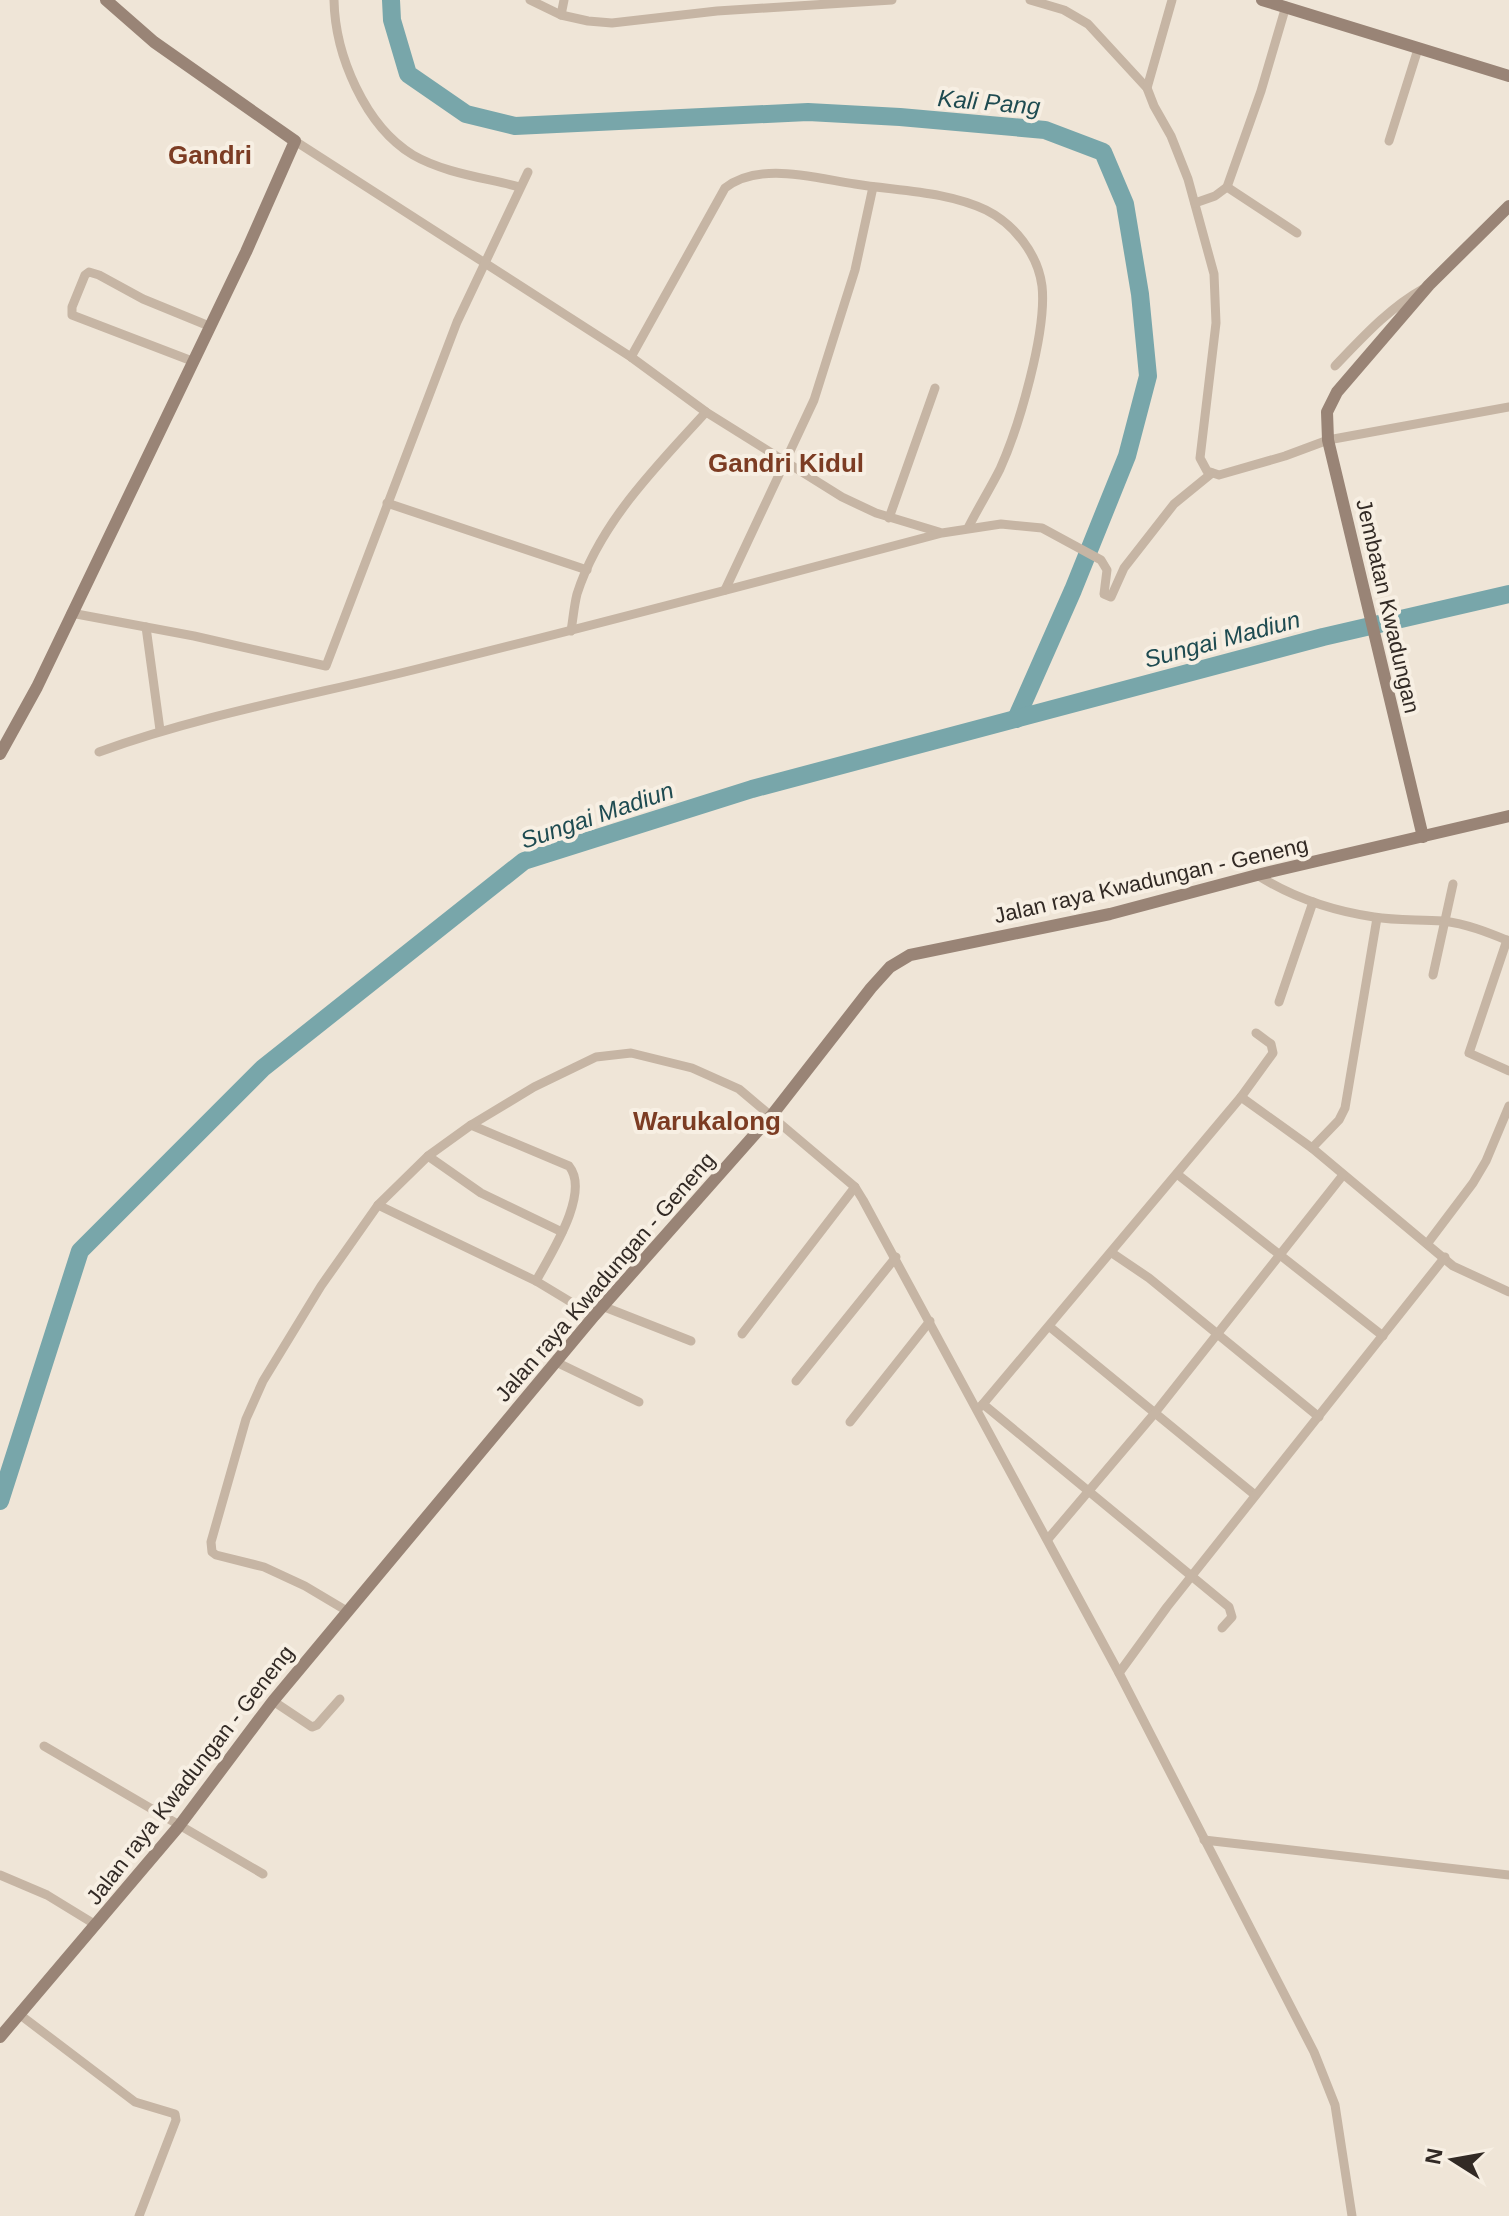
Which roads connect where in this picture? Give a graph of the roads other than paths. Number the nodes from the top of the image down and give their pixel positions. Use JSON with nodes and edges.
{"nodes":[{"id":1,"x":106,"y":0,"type":"edge"},
{"id":2,"x":334,"y":0,"type":"edge"},
{"id":3,"x":530,"y":0,"type":"edge"},
{"id":4,"x":564,"y":0,"type":"edge"},
{"id":5,"x":892,"y":0,"type":"edge"},
{"id":6,"x":1030,"y":0,"type":"edge"},
{"id":7,"x":1172,"y":0,"type":"edge"},
{"id":8,"x":1262,"y":0,"type":"edge"},
{"id":9,"x":1286,"y":6,"type":"junction"},
{"id":10,"x":561,"y":15,"type":"junction"},
{"id":11,"x":1418,"y":49,"type":"junction"},
{"id":12,"x":1509,"y":76,"type":"edge"},
{"id":13,"x":1147,"y":88,"type":"junction"},
{"id":14,"x":295,"y":141,"type":"junction"},
{"id":15,"x":1389,"y":141,"type":"dead end"},
{"id":16,"x":528,"y":172,"type":"dead end"},
{"id":17,"x":520,"y":187,"type":"junction"},
{"id":18,"x":873,"y":187,"type":"junction"},
{"id":19,"x":1227,"y":187,"type":"junction"},
{"id":20,"x":1195,"y":203,"type":"junction"},
{"id":21,"x":1509,"y":206,"type":"edge"},
{"id":22,"x":1297,"y":233,"type":"dead end"},
{"id":23,"x":484,"y":264,"type":"junction"},
{"id":24,"x":1429,"y":285,"type":"junction"},
{"id":25,"x":209,"y":326,"type":"junction"},
{"id":26,"x":631,"y":357,"type":"junction"},
{"id":27,"x":192,"y":361,"type":"junction"},
{"id":28,"x":1335,"y":366,"type":"dead end"},
{"id":29,"x":935,"y":388,"type":"dead end"},
{"id":30,"x":1509,"y":407,"type":"edge"},
{"id":31,"x":706,"y":412,"type":"junction"},
{"id":32,"x":1328,"y":440,"type":"junction"},
{"id":33,"x":786,"y":463,"type":"junction"},
{"id":34,"x":1212,"y":473,"type":"junction"},
{"id":35,"x":387,"y":503,"type":"junction"},
{"id":36,"x":889,"y":518,"type":"junction"},
{"id":37,"x":968,"y":528,"type":"junction"},
{"id":38,"x":942,"y":533,"type":"junction"},
{"id":39,"x":587,"y":570,"type":"junction"},
{"id":40,"x":725,"y":590,"type":"junction"},
{"id":41,"x":71,"y":613,"type":"junction"},
{"id":42,"x":146,"y":627,"type":"junction"},
{"id":43,"x":571,"y":631,"type":"junction"},
{"id":44,"x":160,"y":730,"type":"junction"},
{"id":45,"x":2,"y":747,"type":"edge"},
{"id":46,"x":99,"y":752,"type":"dead end"},
{"id":47,"x":1509,"y":816,"type":"edge"},
{"id":48,"x":1423,"y":837,"type":"junction"},
{"id":49,"x":1257,"y":875,"type":"junction"},
{"id":50,"x":1453,"y":884,"type":"dead end"},
{"id":51,"x":1313,"y":902,"type":"junction"},
{"id":52,"x":1377,"y":918,"type":"junction"},
{"id":53,"x":1445,"y":921,"type":"junction"},
{"id":54,"x":1508,"y":941,"type":"edge"},
{"id":55,"x":1433,"y":975,"type":"dead end"},
{"id":56,"x":1279,"y":1002,"type":"dead end"},
{"id":57,"x":1256,"y":1033,"type":"dead end"},
{"id":58,"x":1509,"y":1071,"type":"edge"},
{"id":59,"x":1241,"y":1097,"type":"junction"},
{"id":60,"x":1509,"y":1106,"type":"edge"},
{"id":61,"x":772,"y":1115,"type":"junction"},
{"id":62,"x":471,"y":1125,"type":"junction"},
{"id":63,"x":1312,"y":1148,"type":"junction"},
{"id":64,"x":428,"y":1156,"type":"junction"},
{"id":65,"x":1177,"y":1174,"type":"junction"},
{"id":66,"x":1343,"y":1175,"type":"junction"},
{"id":67,"x":855,"y":1187,"type":"junction"},
{"id":68,"x":378,"y":1205,"type":"junction"},
{"id":69,"x":562,"y":1232,"type":"junction"},
{"id":70,"x":1427,"y":1244,"type":"junction"},
{"id":71,"x":1112,"y":1253,"type":"junction"},
{"id":72,"x":1278,"y":1254,"type":"junction"},
{"id":73,"x":896,"y":1257,"type":"junction"},
{"id":74,"x":1445,"y":1257,"type":"junction"},
{"id":75,"x":536,"y":1281,"type":"junction"},
{"id":76,"x":1509,"y":1292,"type":"edge"},
{"id":77,"x":598,"y":1311,"type":"junction"},
{"id":78,"x":930,"y":1321,"type":"junction"},
{"id":79,"x":1050,"y":1327,"type":"junction"},
{"id":80,"x":1216,"y":1332,"type":"junction"},
{"id":81,"x":742,"y":1334,"type":"dead end"},
{"id":82,"x":1383,"y":1336,"type":"junction"},
{"id":83,"x":691,"y":1341,"type":"dead end"},
{"id":84,"x":556,"y":1362,"type":"junction"},
{"id":85,"x":796,"y":1381,"type":"dead end"},
{"id":86,"x":639,"y":1402,"type":"dead end"},
{"id":87,"x":980,"y":1407,"type":"junction"},
{"id":88,"x":1154,"y":1414,"type":"junction"},
{"id":89,"x":1319,"y":1417,"type":"junction"},
{"id":90,"x":850,"y":1422,"type":"dead end"},
{"id":91,"x":1089,"y":1489,"type":"junction"},
{"id":92,"x":1255,"y":1495,"type":"junction"},
{"id":93,"x":1048,"y":1539,"type":"junction"},
{"id":94,"x":1192,"y":1576,"type":"junction"},
{"id":95,"x":347,"y":1611,"type":"junction"},
{"id":96,"x":1222,"y":1628,"type":"dead end"},
{"id":97,"x":1119,"y":1673,"type":"junction"},
{"id":98,"x":340,"y":1699,"type":"dead end"},
{"id":99,"x":273,"y":1701,"type":"junction"},
{"id":100,"x":44,"y":1746,"type":"dead end"},
{"id":101,"x":179,"y":1826,"type":"junction"},
{"id":102,"x":1204,"y":1840,"type":"junction"},
{"id":103,"x":263,"y":1874,"type":"dead end"},
{"id":104,"x":0,"y":1875,"type":"edge"},
{"id":105,"x":1509,"y":1875,"type":"edge"},
{"id":106,"x":96,"y":1925,"type":"junction"},
{"id":107,"x":19,"y":2014,"type":"junction"},
{"id":108,"x":0,"y":2037,"type":"edge"},
{"id":109,"x":139,"y":2216,"type":"edge"},
{"id":110,"x":1352,"y":2216,"type":"edge"}],
"edges":[{"from":1,"to":14,"type":"main road"},
{"from":2,"to":17,"type":"street"},
{"from":3,"to":10,"type":"street"},
{"from":4,"to":10,"type":"street"},
{"from":5,"to":10,"type":"street"},
{"from":6,"to":13,"type":"street"},
{"from":7,"to":13,"type":"street"},
{"from":8,"to":9,"type":"main road"},
{"from":9,"to":11,"type":"main road"},
{"from":9,"to":19,"type":"street"},
{"from":11,"to":12,"type":"main road"},
{"from":11,"to":15,"type":"street"},
{"from":13,"to":20,"type":"street"},
{"from":14,"to":23,"type":"street"},
{"from":14,"to":25,"type":"main road"},
{"from":16,"to":17,"type":"street"},
{"from":17,"to":23,"type":"street"},
{"from":18,"to":26,"type":"street"},
{"from":18,"to":33,"type":"street"},
{"from":18,"to":37,"type":"street"},
{"from":19,"to":20,"type":"street"},
{"from":19,"to":22,"type":"street"},
{"from":20,"to":34,"type":"street"},
{"from":21,"to":24,"type":"main road"},
{"from":23,"to":26,"type":"street"},
{"from":23,"to":35,"type":"street"},
{"from":24,"to":28,"type":"street"},
{"from":24,"to":32,"type":"main road"},
{"from":25,"to":27,"type":"main road"},
{"from":25,"to":27,"type":"street"},
{"from":26,"to":31,"type":"street"},
{"from":27,"to":41,"type":"main road"},
{"from":29,"to":36,"type":"street"},
{"from":30,"to":32,"type":"street"},
{"from":31,"to":33,"type":"street"},
{"from":31,"to":39,"type":"street"},
{"from":32,"to":34,"type":"street"},
{"from":32,"to":48,"type":"main road","name":"Jembatan Kwadungan"},
{"from":33,"to":36,"type":"street"},
{"from":33,"to":40,"type":"street"},
{"from":34,"to":37,"type":"street"},
{"from":35,"to":39,"type":"street"},
{"from":35,"to":42,"type":"street"},
{"from":36,"to":38,"type":"street"},
{"from":37,"to":38,"type":"street"},
{"from":38,"to":40,"type":"street"},
{"from":39,"to":43,"type":"street"},
{"from":40,"to":43,"type":"street"},
{"from":41,"to":42,"type":"street"},
{"from":41,"to":45,"type":"main road"},
{"from":42,"to":44,"type":"street"},
{"from":43,"to":44,"type":"street"},
{"from":44,"to":46,"type":"street"},
{"from":47,"to":48,"type":"main road","name":"Jalan raya Kwadungan - Geneng"},
{"from":48,"to":49,"type":"main road","name":"Jalan raya Kwadungan - Geneng"},
{"from":49,"to":51,"type":"street"},
{"from":49,"to":61,"type":"main road","name":"Jalan raya Kwadungan - Geneng"},
{"from":50,"to":53,"type":"street"},
{"from":51,"to":52,"type":"street"},
{"from":51,"to":56,"type":"street"},
{"from":52,"to":53,"type":"street"},
{"from":52,"to":63,"type":"street"},
{"from":53,"to":54,"type":"street"},
{"from":53,"to":55,"type":"street"},
{"from":54,"to":58,"type":"street"},
{"from":57,"to":59,"type":"street"},
{"from":59,"to":63,"type":"street"},
{"from":59,"to":65,"type":"street"},
{"from":60,"to":70,"type":"street"},
{"from":61,"to":62,"type":"street"},
{"from":61,"to":67,"type":"street"},
{"from":61,"to":77,"type":"main road","name":"Jalan raya Kwadungan - Geneng"},
{"from":62,"to":64,"type":"street"},
{"from":62,"to":69,"type":"street"},
{"from":63,"to":66,"type":"street"},
{"from":64,"to":68,"type":"street"},
{"from":64,"to":69,"type":"street"},
{"from":65,"to":71,"type":"street"},
{"from":65,"to":72,"type":"street"},
{"from":66,"to":70,"type":"street"},
{"from":66,"to":72,"type":"street"},
{"from":67,"to":73,"type":"street"},
{"from":67,"to":81,"type":"street"},
{"from":68,"to":75,"type":"street"},
{"from":68,"to":95,"type":"street"},
{"from":69,"to":75,"type":"street"},
{"from":70,"to":74,"type":"street"},
{"from":71,"to":79,"type":"street"},
{"from":71,"to":80,"type":"street"},
{"from":72,"to":80,"type":"street"},
{"from":72,"to":82,"type":"street"},
{"from":73,"to":78,"type":"street"},
{"from":73,"to":85,"type":"street"},
{"from":74,"to":76,"type":"street"},
{"from":74,"to":82,"type":"street"},
{"from":75,"to":77,"type":"street"},
{"from":77,"to":83,"type":"street"},
{"from":77,"to":84,"type":"main road","name":"Jalan raya Kwadungan - Geneng"},
{"from":78,"to":87,"type":"street"},
{"from":78,"to":90,"type":"street"},
{"from":79,"to":87,"type":"street"},
{"from":79,"to":88,"type":"street"},
{"from":80,"to":88,"type":"street"},
{"from":80,"to":89,"type":"street"},
{"from":82,"to":89,"type":"street"},
{"from":84,"to":86,"type":"street"},
{"from":84,"to":95,"type":"main road","name":"Jalan raya Kwadungan - Geneng"},
{"from":87,"to":91,"type":"street"},
{"from":87,"to":93,"type":"street"},
{"from":88,"to":91,"type":"street"},
{"from":88,"to":92,"type":"street"},
{"from":89,"to":92,"type":"street"},
{"from":91,"to":93,"type":"street"},
{"from":91,"to":94,"type":"street"},
{"from":92,"to":94,"type":"street"},
{"from":93,"to":97,"type":"street"},
{"from":94,"to":96,"type":"street"},
{"from":94,"to":97,"type":"street"},
{"from":95,"to":99,"type":"main road","name":"Jalan raya Kwadungan - Geneng"},
{"from":97,"to":102,"type":"street"},
{"from":98,"to":99,"type":"street"},
{"from":99,"to":101,"type":"main road","name":"Jalan raya Kwadungan - Geneng"},
{"from":100,"to":101,"type":"street"},
{"from":101,"to":103,"type":"street"},
{"from":101,"to":106,"type":"main road","name":"Jalan raya Kwadungan - Geneng"},
{"from":102,"to":105,"type":"street"},
{"from":102,"to":110,"type":"street"},
{"from":104,"to":106,"type":"street"},
{"from":106,"to":107,"type":"main road","name":"Jalan raya Kwadungan - Geneng"},
{"from":107,"to":108,"type":"main road","name":"Jalan raya Kwadungan - Geneng"},
{"from":107,"to":109,"type":"street"}]}
